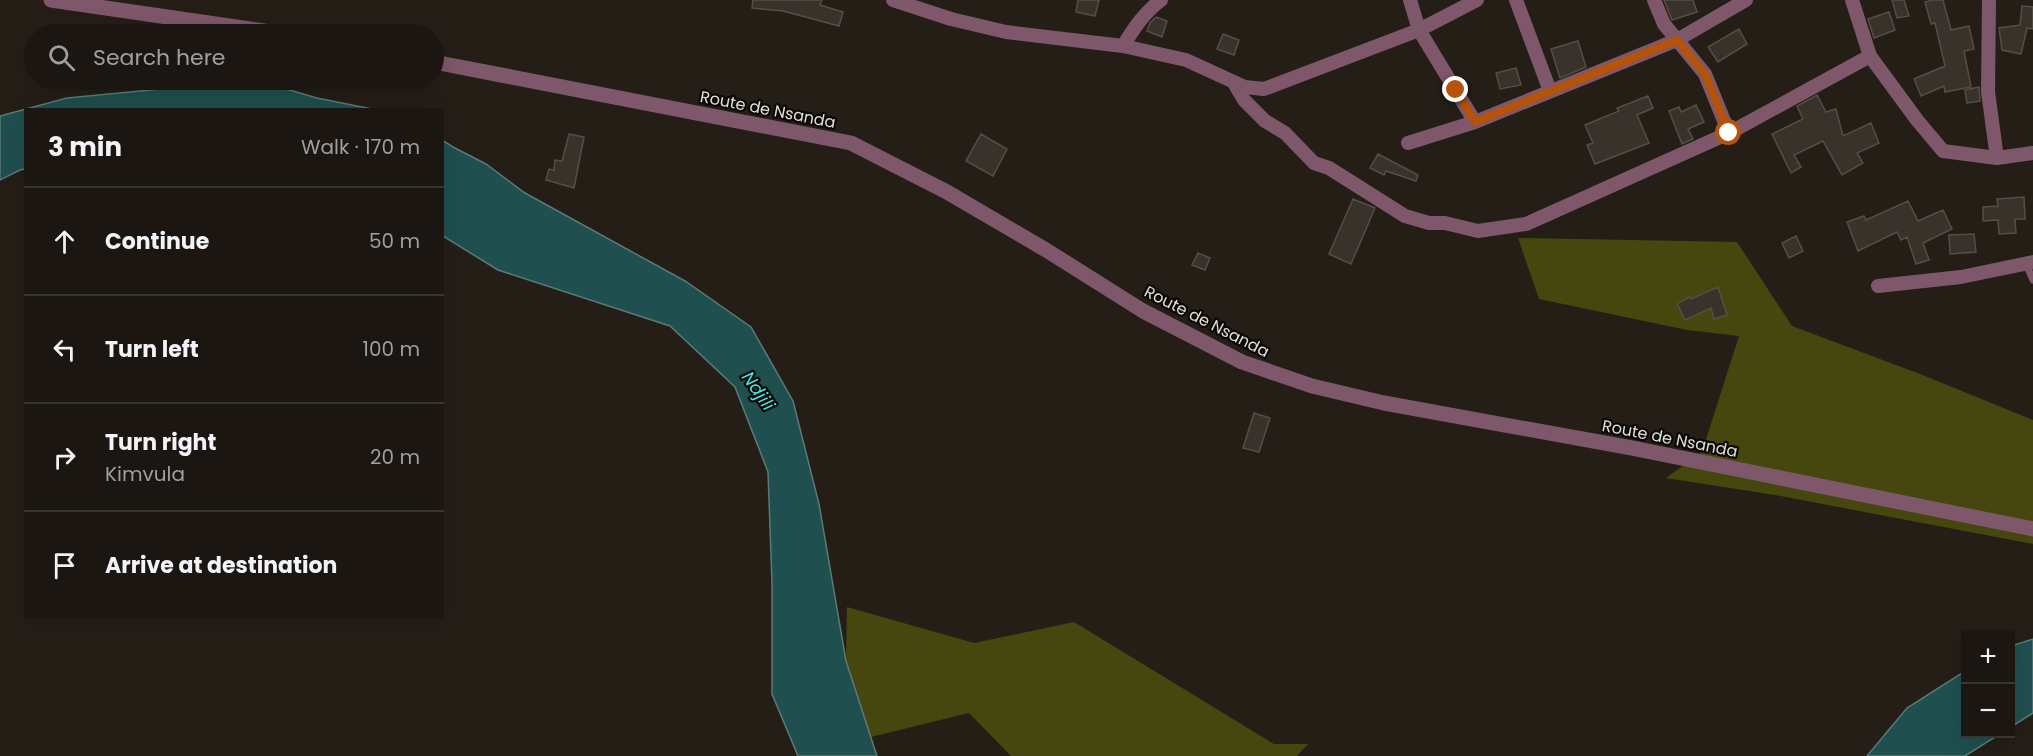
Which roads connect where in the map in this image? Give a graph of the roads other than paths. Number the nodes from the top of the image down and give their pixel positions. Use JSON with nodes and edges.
{"nodes":[{"id":1,"x":51,"y":0,"type":"edge"},
{"id":2,"x":893,"y":0,"type":"edge"},
{"id":3,"x":1161,"y":0,"type":"edge"},
{"id":4,"x":1410,"y":0,"type":"edge"},
{"id":5,"x":1477,"y":0,"type":"edge"},
{"id":6,"x":1516,"y":0,"type":"edge"},
{"id":7,"x":1654,"y":0,"type":"edge"},
{"id":8,"x":1746,"y":0,"type":"edge"},
{"id":9,"x":1852,"y":0,"type":"edge"},
{"id":10,"x":1989,"y":0,"type":"edge"},
{"id":11,"x":215,"y":24,"type":"edge"},
{"id":12,"x":1419,"y":30,"type":"junction"},
{"id":13,"x":1677,"y":40,"type":"junction"},
{"id":14,"x":1124,"y":46,"type":"junction"},
{"id":15,"x":1870,"y":56,"type":"junction"},
{"id":16,"x":444,"y":64,"type":"edge"},
{"id":17,"x":1234,"y":83,"type":"junction"},
{"id":18,"x":1550,"y":91,"type":"junction"},
{"id":19,"x":1475,"y":122,"type":"junction"},
{"id":20,"x":1729,"y":133,"type":"junction"},
{"id":21,"x":1408,"y":143,"type":"dead end"},
{"id":22,"x":2033,"y":153,"type":"edge"},
{"id":23,"x":1997,"y":158,"type":"junction"},
{"id":24,"x":2029,"y":263,"type":"edge"},
{"id":25,"x":2033,"y":280,"type":"edge"},
{"id":26,"x":1878,"y":286,"type":"dead end"},
{"id":27,"x":2033,"y":530,"type":"edge"}],
"edges":[{"from":1,"to":11,"type":"street"},
{"from":2,"to":14,"type":"street"},
{"from":3,"to":14,"type":"street"},
{"from":4,"to":12,"type":"street"},
{"from":5,"to":12,"type":"street"},
{"from":6,"to":18,"type":"street"},
{"from":7,"to":13,"type":"street"},
{"from":8,"to":13,"type":"street"},
{"from":9,"to":15,"type":"street"},
{"from":10,"to":23,"type":"street"},
{"from":12,"to":17,"type":"street"},
{"from":12,"to":19,"type":"street"},
{"from":13,"to":18,"type":"street"},
{"from":13,"to":20,"type":"street"},
{"from":14,"to":17,"type":"street"},
{"from":15,"to":20,"type":"street"},
{"from":15,"to":23,"type":"street"},
{"from":16,"to":27,"type":"street","name":"Route de Nsanda"},
{"from":17,"to":20,"type":"street"},
{"from":18,"to":19,"type":"street"},
{"from":19,"to":21,"type":"street"},
{"from":22,"to":23,"type":"street"},
{"from":24,"to":25,"type":"lane"},
{"from":24,"to":26,"type":"street"}]}
